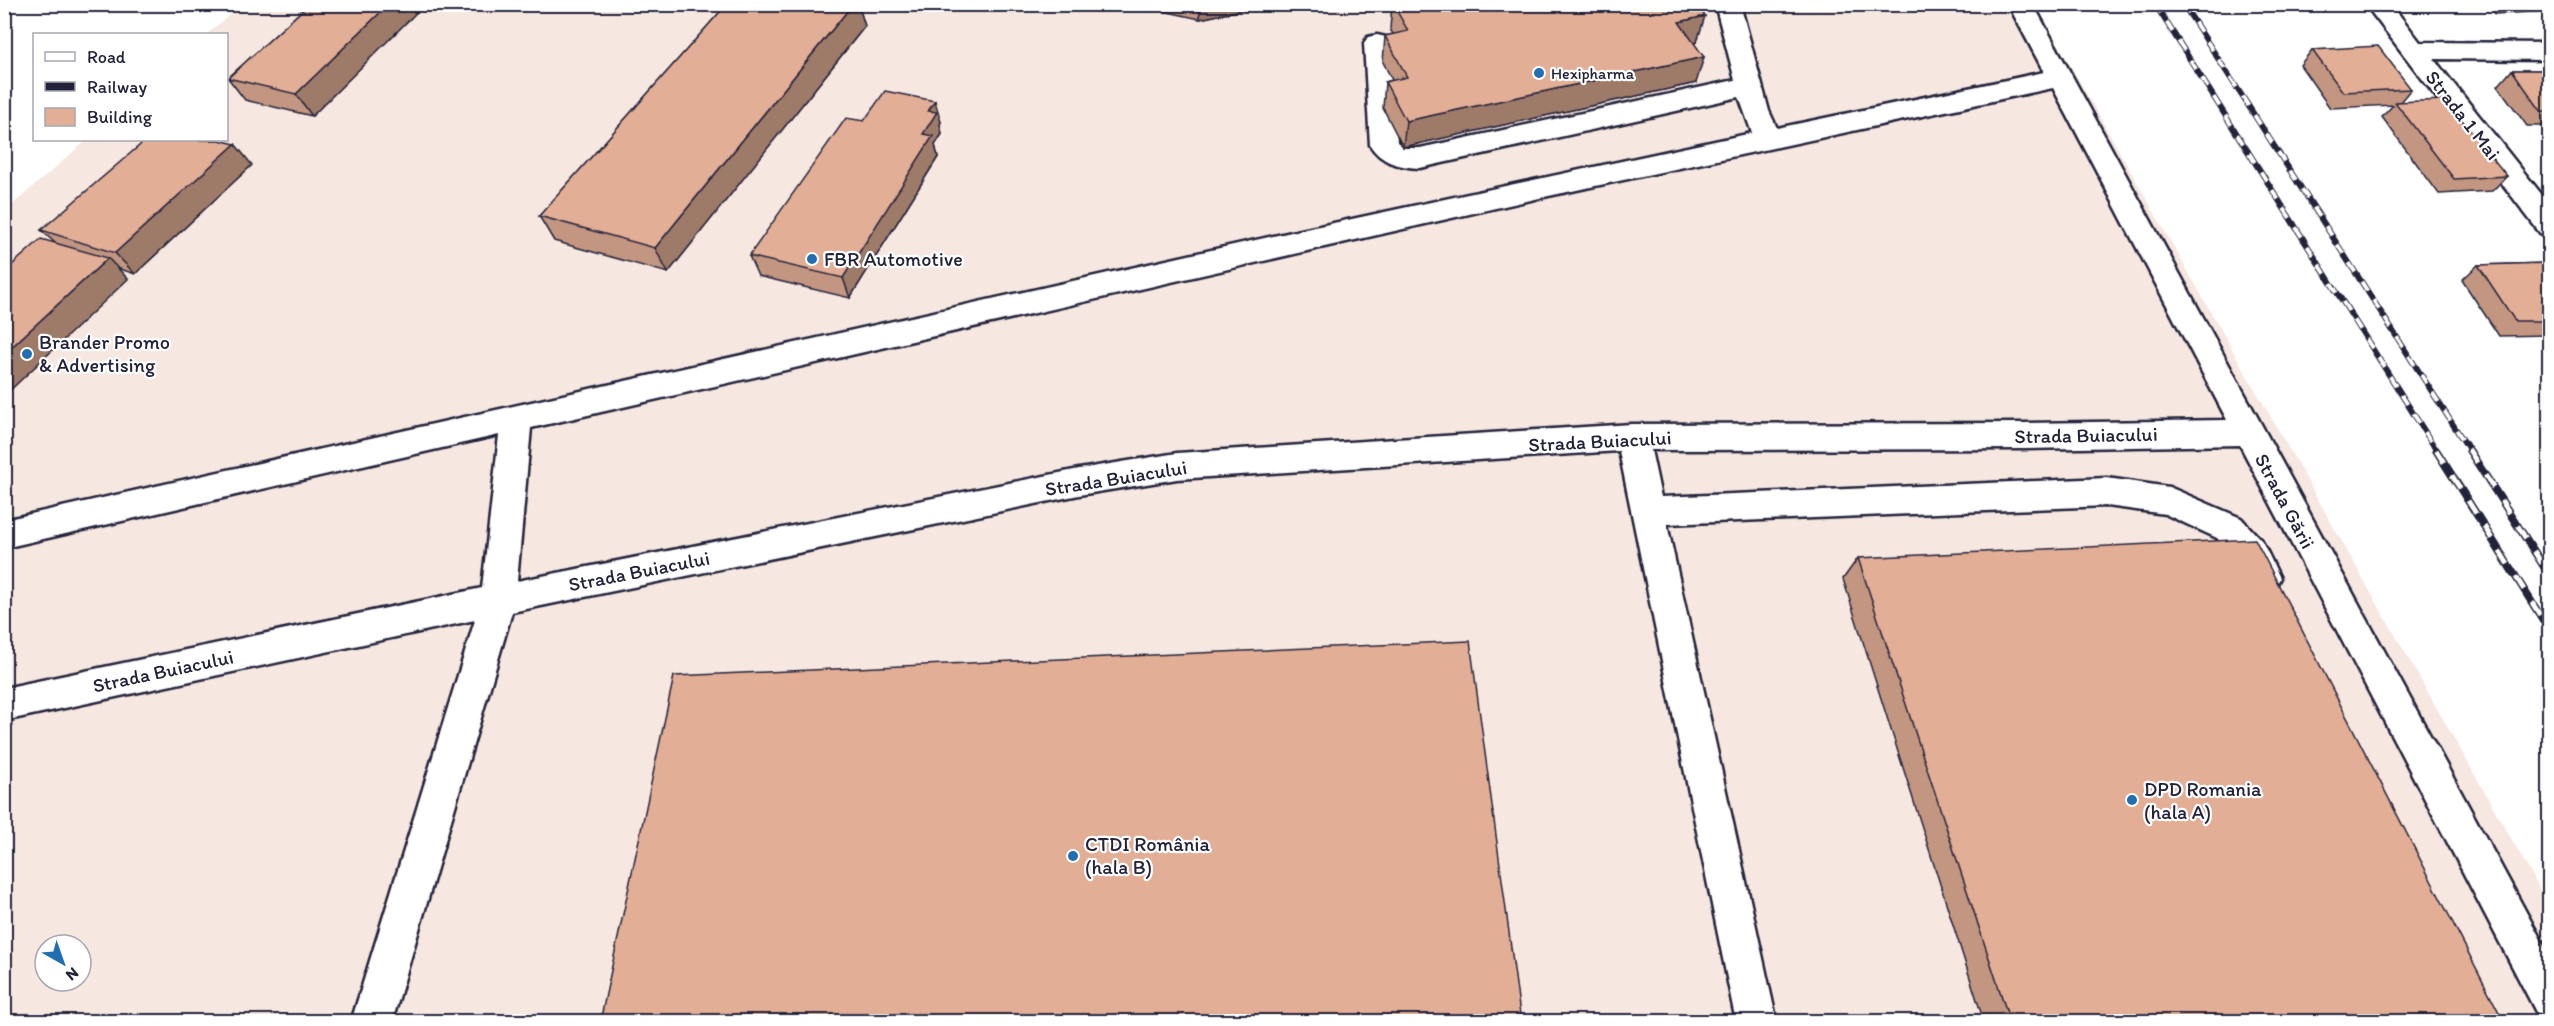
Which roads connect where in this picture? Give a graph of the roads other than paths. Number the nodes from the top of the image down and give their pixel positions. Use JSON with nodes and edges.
{"nodes":[{"id":1,"x":1727,"y":4,"type":"edge"},
{"id":2,"x":2020,"y":4,"type":"edge"},
{"id":3,"x":2377,"y":4,"type":"edge"},
{"id":4,"x":1377,"y":44,"type":"dead end"},
{"id":5,"x":2412,"y":50,"type":"junction"},
{"id":6,"x":2550,"y":52,"type":"edge"},
{"id":7,"x":2059,"y":78,"type":"junction"},
{"id":8,"x":1750,"y":86,"type":"junction"},
{"id":9,"x":1768,"y":138,"type":"junction"},
{"id":10,"x":2550,"y":226,"type":"edge"},
{"id":11,"x":516,"y":419,"type":"junction"},
{"id":12,"x":2248,"y":432,"type":"junction"},
{"id":13,"x":1632,"y":437,"type":"junction"},
{"id":14,"x":1647,"y":511,"type":"junction"},
{"id":15,"x":4,"y":534,"type":"edge"},
{"id":16,"x":498,"y":600,"type":"junction"},
{"id":17,"x":2277,"y":603,"type":"edge"},
{"id":18,"x":4,"y":705,"type":"edge"},
{"id":19,"x":2550,"y":998,"type":"edge"},
{"id":20,"x":371,"y":1022,"type":"edge"},
{"id":21,"x":1756,"y":1022,"type":"edge"}],
"edges":[{"from":1,"to":8,"type":"street"},
{"from":2,"to":7,"type":"street","name":"Strada Gării"},
{"from":3,"to":5,"type":"street","name":"Strada 1 Mai"},
{"from":4,"to":8,"type":"street"},
{"from":5,"to":6,"type":"street"},
{"from":5,"to":10,"type":"street","name":"Strada 1 Mai"},
{"from":7,"to":9,"type":"street"},
{"from":7,"to":12,"type":"street","name":"Strada Gării"},
{"from":8,"to":9,"type":"street"},
{"from":9,"to":11,"type":"street"},
{"from":11,"to":15,"type":"street"},
{"from":11,"to":16,"type":"street"},
{"from":12,"to":13,"type":"street","name":"Strada Buiacului"},
{"from":12,"to":19,"type":"street","name":"Strada Gării"},
{"from":13,"to":14,"type":"street"},
{"from":13,"to":16,"type":"street","name":"Strada Buiacului"},
{"from":14,"to":17,"type":"street"},
{"from":14,"to":21,"type":"street"},
{"from":16,"to":18,"type":"street","name":"Strada Buiacului"},
{"from":16,"to":20,"type":"street"}]}
